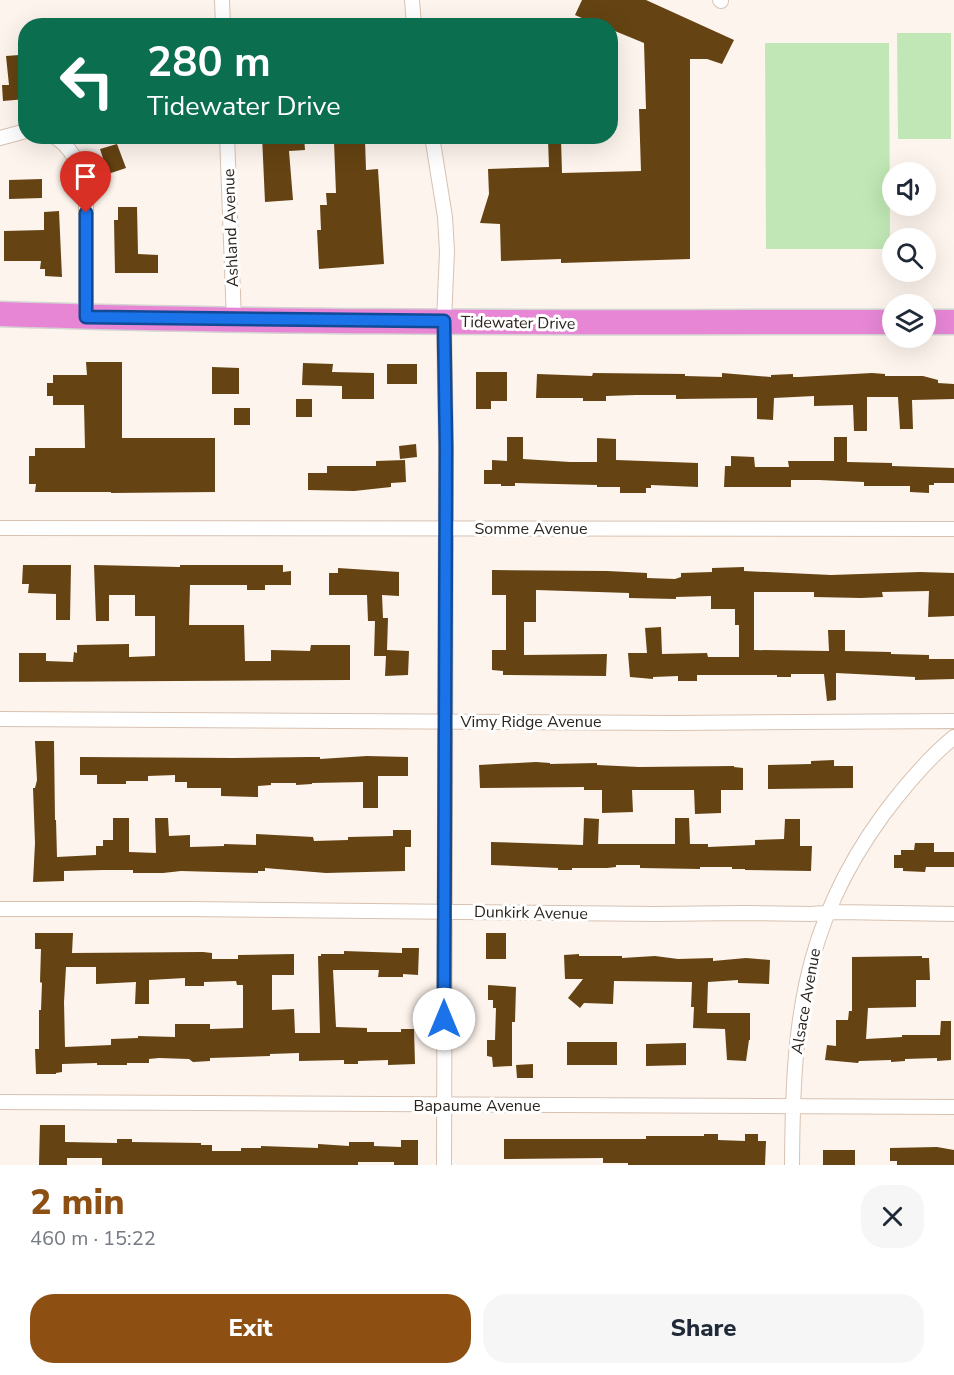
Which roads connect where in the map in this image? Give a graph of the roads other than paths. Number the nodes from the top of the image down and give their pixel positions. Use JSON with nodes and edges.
{"nodes":[{"id":1,"x":222,"y":0,"type":"edge"},
{"id":2,"x":412,"y":0,"type":"edge"},
{"id":3,"x":223,"y":18,"type":"edge"},
{"id":4,"x":413,"y":18,"type":"edge"},
{"id":5,"x":18,"y":132,"type":"edge"},
{"id":6,"x":0,"y":138,"type":"edge"},
{"id":7,"x":63,"y":144,"type":"edge"},
{"id":8,"x":227,"y":144,"type":"edge"},
{"id":9,"x":433,"y":144,"type":"edge"},
{"id":10,"x":0,"y":314,"type":"edge"},
{"id":11,"x":86,"y":317,"type":"junction"},
{"id":12,"x":234,"y":320,"type":"junction"},
{"id":13,"x":444,"y":321,"type":"junction"},
{"id":14,"x":882,"y":322,"type":"edge"},
{"id":15,"x":936,"y":322,"type":"edge"},
{"id":16,"x":954,"y":322,"type":"edge"},
{"id":17,"x":0,"y":528,"type":"edge"},
{"id":18,"x":446,"y":528,"type":"junction"},
{"id":19,"x":954,"y":529,"type":"edge"},
{"id":20,"x":0,"y":718,"type":"edge"},
{"id":21,"x":445,"y":721,"type":"junction"},
{"id":22,"x":954,"y":721,"type":"edge"},
{"id":23,"x":954,"y":737,"type":"edge"},
{"id":24,"x":0,"y":909,"type":"edge"},
{"id":25,"x":444,"y":911,"type":"junction"},
{"id":26,"x":827,"y":913,"type":"junction"},
{"id":27,"x":954,"y":914,"type":"edge"},
{"id":28,"x":0,"y":1102,"type":"edge"},
{"id":29,"x":444,"y":1105,"type":"junction"},
{"id":30,"x":793,"y":1107,"type":"junction"},
{"id":31,"x":954,"y":1107,"type":"edge"},
{"id":32,"x":444,"y":1165,"type":"edge"},
{"id":33,"x":792,"y":1165,"type":"edge"}],
"edges":[{"from":1,"to":3,"type":"street"},
{"from":2,"to":4,"type":"street"},
{"from":5,"to":6,"type":"street"},
{"from":7,"to":11,"type":"street"},
{"from":8,"to":12,"type":"street","name":"Ashland Avenue"},
{"from":9,"to":13,"type":"street"},
{"from":10,"to":11,"type":"highway","name":"Tidewater Drive"},
{"from":11,"to":12,"type":"highway","name":"Tidewater Drive"},
{"from":12,"to":13,"type":"highway","name":"Tidewater Drive"},
{"from":13,"to":14,"type":"highway","name":"Tidewater Drive"},
{"from":13,"to":18,"type":"street"},
{"from":15,"to":16,"type":"highway"},
{"from":17,"to":18,"type":"street","name":"Somme Avenue"},
{"from":18,"to":19,"type":"street","name":"Somme Avenue"},
{"from":18,"to":21,"type":"street"},
{"from":20,"to":21,"type":"street","name":"Vimy Ridge Avenue"},
{"from":21,"to":22,"type":"street","name":"Vimy Ridge Avenue"},
{"from":21,"to":25,"type":"street"},
{"from":23,"to":26,"type":"street","name":"Alsace Avenue"},
{"from":24,"to":25,"type":"street","name":"Dunkirk Avenue"},
{"from":25,"to":26,"type":"street","name":"Dunkirk Avenue"},
{"from":25,"to":29,"type":"street"},
{"from":26,"to":27,"type":"street","name":"Dunkirk Avenue"},
{"from":26,"to":30,"type":"street","name":"Alsace Avenue"},
{"from":28,"to":29,"type":"street","name":"Bapaume Avenue"},
{"from":29,"to":30,"type":"street","name":"Bapaume Avenue"},
{"from":29,"to":32,"type":"street"},
{"from":30,"to":31,"type":"street","name":"Bapaume Avenue"},
{"from":30,"to":33,"type":"street","name":"Alsace Avenue"}]}
